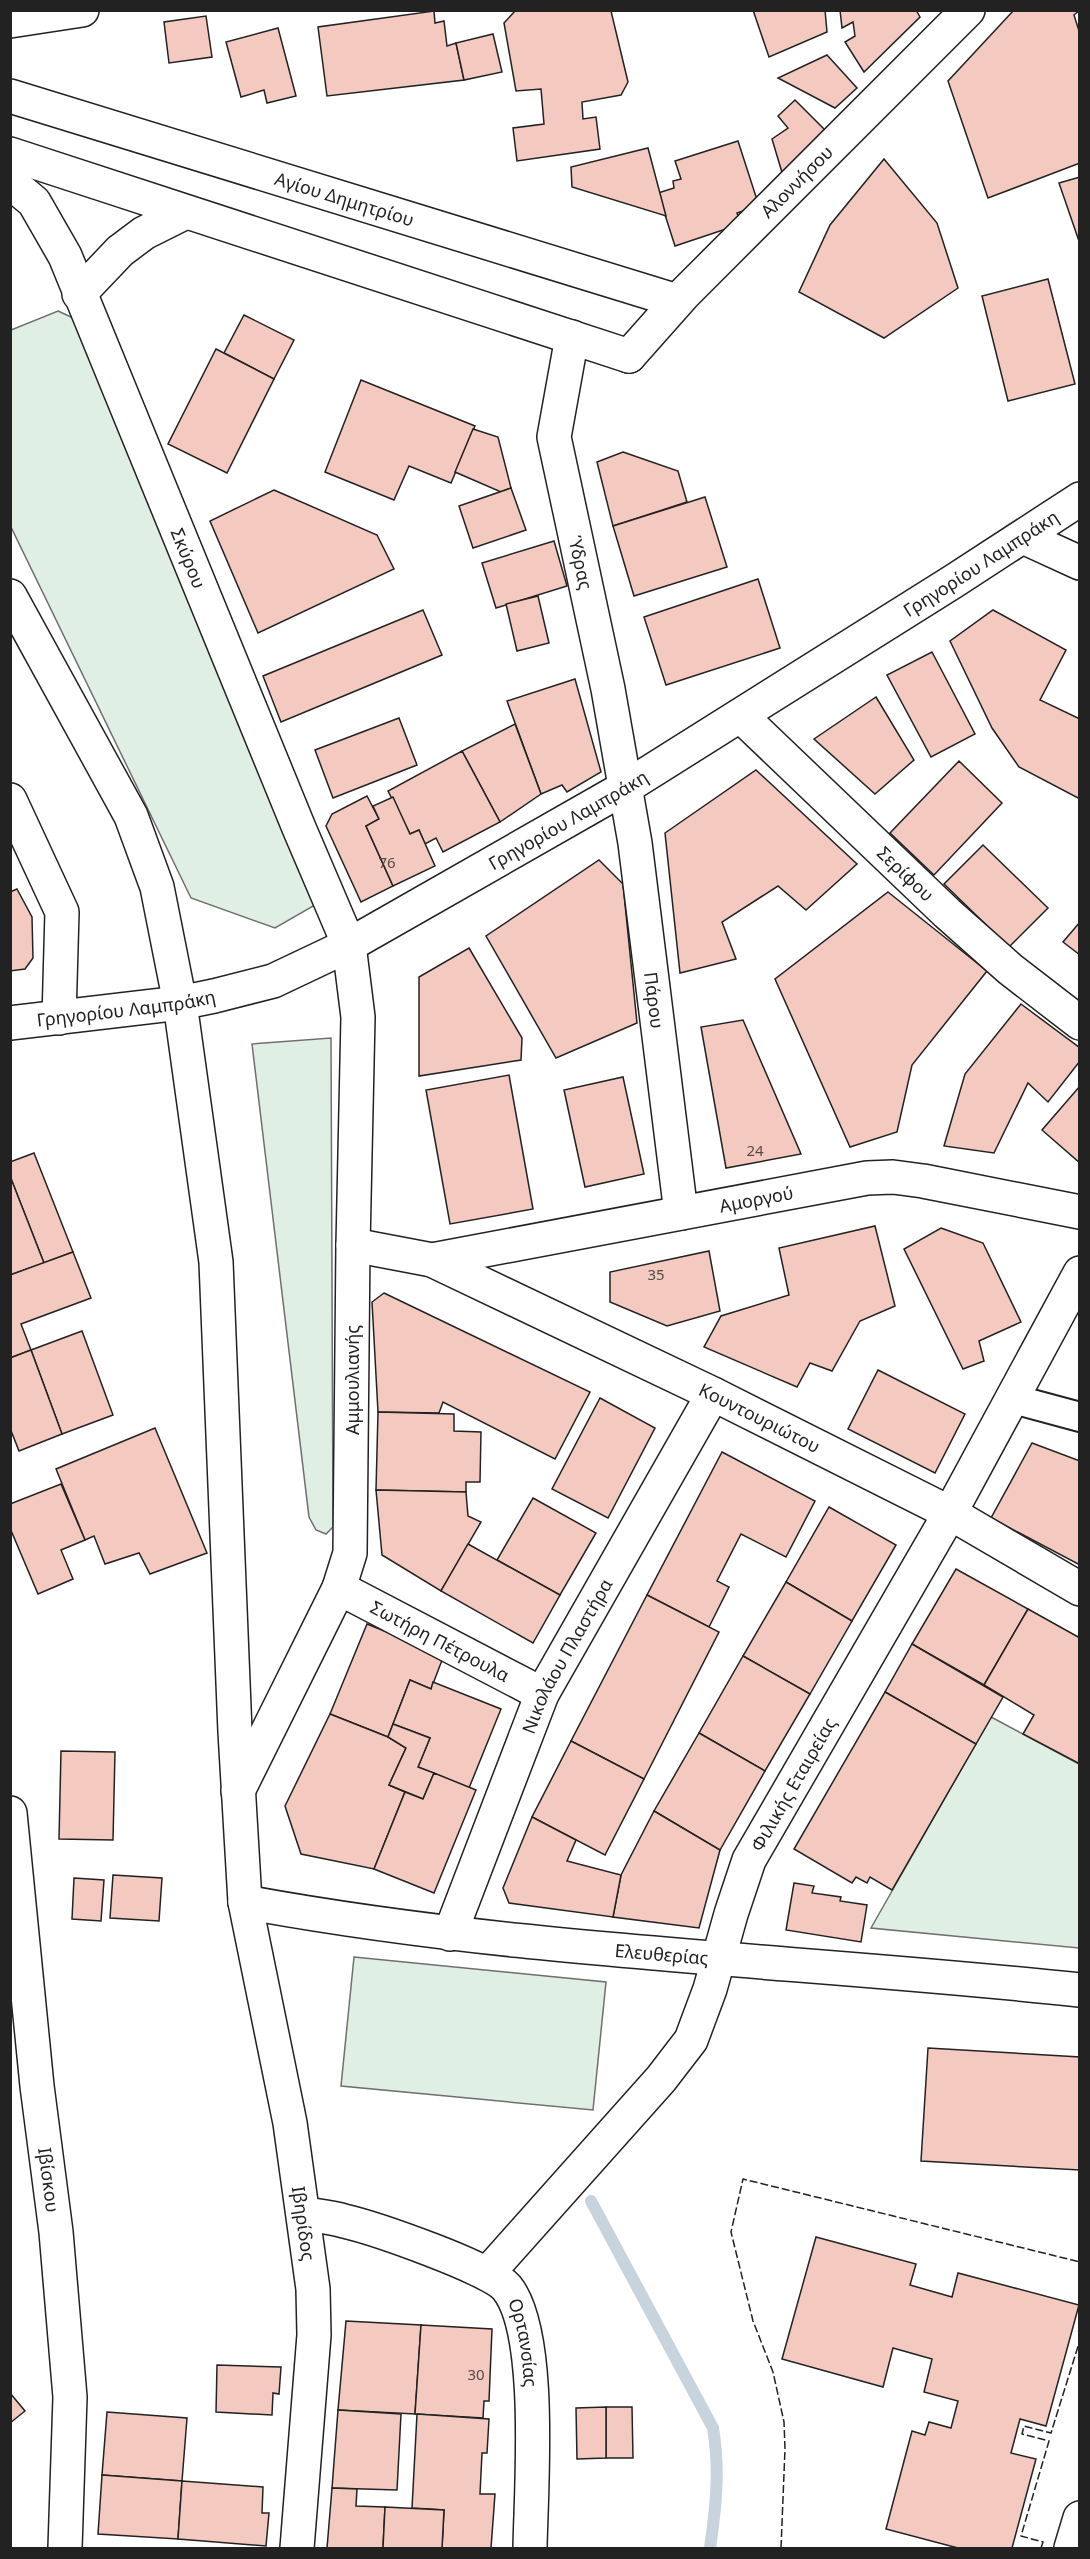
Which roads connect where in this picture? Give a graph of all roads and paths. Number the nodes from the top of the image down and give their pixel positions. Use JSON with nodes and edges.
{"nodes":[{"id":1,"x":82,"y":10,"type":"edge"},
{"id":2,"x":968,"y":10,"type":"edge"},
{"id":3,"x":10,"y":21,"type":"edge"},
{"id":4,"x":10,"y":96,"type":"edge"},
{"id":5,"x":10,"y":154,"type":"edge"},
{"id":6,"x":10,"y":182,"type":"edge"},
{"id":7,"x":186,"y":212,"type":"junction"},
{"id":8,"x":79,"y":294,"type":"junction"},
{"id":9,"x":677,"y":301,"type":"junction"},
{"id":10,"x":572,"y":337,"type":"junction"},
{"id":11,"x":1080,"y":499,"type":"edge"},
{"id":12,"x":1023,"y":537,"type":"junction"},
{"id":13,"x":1080,"y":563,"type":"edge"},
{"id":14,"x":10,"y":596,"type":"edge"},
{"id":15,"x":741,"y":716,"type":"junction"},
{"id":16,"x":626,"y":787,"type":"junction"},
{"id":17,"x":10,"y":800,"type":"edge"},
{"id":18,"x":350,"y":945,"type":"junction"},
{"id":19,"x":180,"y":1003,"type":"junction"},
{"id":20,"x":59,"y":1018,"type":"junction"},
{"id":21,"x":10,"y":1023,"type":"edge"},
{"id":22,"x":1080,"y":1023,"type":"edge"},
{"id":23,"x":1080,"y":1212,"type":"edge"},
{"id":24,"x":681,"y":1213,"type":"junction"},
{"id":25,"x":353,"y":1245,"type":"junction"},
{"id":26,"x":432,"y":1260,"type":"junction"},
{"id":27,"x":1080,"y":1274,"type":"edge"},
{"id":28,"x":713,"y":1394,"type":"junction"},
{"id":29,"x":1013,"y":1399,"type":"junction"},
{"id":30,"x":1080,"y":1417,"type":"edge"},
{"id":31,"x":950,"y":1513,"type":"junction"},
{"id":32,"x":339,"y":1587,"type":"junction"},
{"id":33,"x":1080,"y":1589,"type":"edge"},
{"id":34,"x":542,"y":1694,"type":"junction"},
{"id":35,"x":238,"y":1791,"type":"junction"},
{"id":36,"x":10,"y":1813,"type":"edge"},
{"id":37,"x":245,"y":1902,"type":"junction"},
{"id":38,"x":450,"y":1934,"type":"junction"},
{"id":39,"x":719,"y":1960,"type":"junction"},
{"id":40,"x":1080,"y":1990,"type":"edge"},
{"id":41,"x":304,"y":2214,"type":"junction"},
{"id":42,"x":488,"y":2273,"type":"junction"},
{"id":43,"x":1080,"y":2518,"type":"edge"},
{"id":44,"x":65,"y":2548,"type":"edge"},
{"id":45,"x":297,"y":2548,"type":"edge"},
{"id":46,"x":530,"y":2548,"type":"edge"},
{"id":47,"x":1071,"y":2548,"type":"edge"}],
"edges":[{"from":1,"to":3,"type":"street"},
{"from":2,"to":9,"type":"street","name":"Αλοννήσου"},
{"from":4,"to":9,"type":"street","name":"Αγίου Δημητρίου"},
{"from":5,"to":7,"type":"street"},
{"from":6,"to":8,"type":"street","name":"Σκύρου"},
{"from":7,"to":8,"type":"street"},
{"from":7,"to":10,"type":"street"},
{"from":8,"to":18,"type":"street","name":"Σκύρου"},
{"from":9,"to":10,"type":"street","name":"Αλοννήσου"},
{"from":10,"to":16,"type":"street","name":"Ύδρας"},
{"from":11,"to":12,"type":"street","name":"Γρηγορίου Λαμπράκη"},
{"from":12,"to":13,"type":"street"},
{"from":12,"to":15,"type":"street","name":"Γρηγορίου Λαμπράκη"},
{"from":14,"to":19,"type":"street"},
{"from":15,"to":16,"type":"street","name":"Γρηγορίου Λαμπράκη"},
{"from":15,"to":22,"type":"street","name":"Σερίφου"},
{"from":16,"to":18,"type":"street","name":"Γρηγορίου Λαμπράκη"},
{"from":16,"to":24,"type":"street","name":"Πάρου"},
{"from":17,"to":20,"type":"street"},
{"from":18,"to":19,"type":"street","name":"Γρηγορίου Λαμπράκη"},
{"from":18,"to":25,"type":"street","name":"Αμμουλιανής"},
{"from":19,"to":20,"type":"street","name":"Γρηγορίου Λαμπράκη"},
{"from":19,"to":35,"type":"street","name":"Αμμουλιανής"},
{"from":20,"to":21,"type":"street","name":"Γρηγορίου Λαμπράκη"},
{"from":23,"to":24,"type":"street","name":"Αμοργού"},
{"from":24,"to":26,"type":"street","name":"Αμοργού"},
{"from":25,"to":26,"type":"street"},
{"from":25,"to":32,"type":"street","name":"Αμμουλιανής"},
{"from":26,"to":28,"type":"street","name":"Κουντουριώτου"},
{"from":27,"to":29,"type":"street","name":"Φιλικής Εταιρείας"},
{"from":28,"to":31,"type":"street","name":"Κουντουριώτου"},
{"from":28,"to":34,"type":"street","name":"Νικολάου Πλαστήρα"},
{"from":29,"to":30,"type":"street"},
{"from":29,"to":31,"type":"street","name":"Φιλικής Εταιρείας"},
{"from":31,"to":33,"type":"street","name":"Κουντουριώτου"},
{"from":31,"to":39,"type":"street","name":"Φιλικής Εταιρείας"},
{"from":32,"to":34,"type":"street","name":"Σωτήρη Πέτρουλα"},
{"from":32,"to":35,"type":"street","name":"Αμμουλιανής"},
{"from":34,"to":38,"type":"street","name":"Νικολάου Πλαστήρα"},
{"from":35,"to":37,"type":"street","name":"Αμμουλιανής"},
{"from":36,"to":44,"type":"street","name":"Ιβίσκου"},
{"from":37,"to":38,"type":"street","name":"Ελευθερίας"},
{"from":37,"to":41,"type":"street","name":"Ιβηρίδος"},
{"from":38,"to":39,"type":"street","name":"Ελευθερίας"},
{"from":39,"to":40,"type":"street","name":"Ελευθερίας"},
{"from":39,"to":42,"type":"street","name":"Φιλικής Εταιρείας"},
{"from":41,"to":42,"type":"street","name":"Ορτανσίας"},
{"from":41,"to":45,"type":"street","name":"Ιβηρίδος"},
{"from":42,"to":46,"type":"street","name":"Ορτανσίας"},
{"from":43,"to":47,"type":"street"}]}
